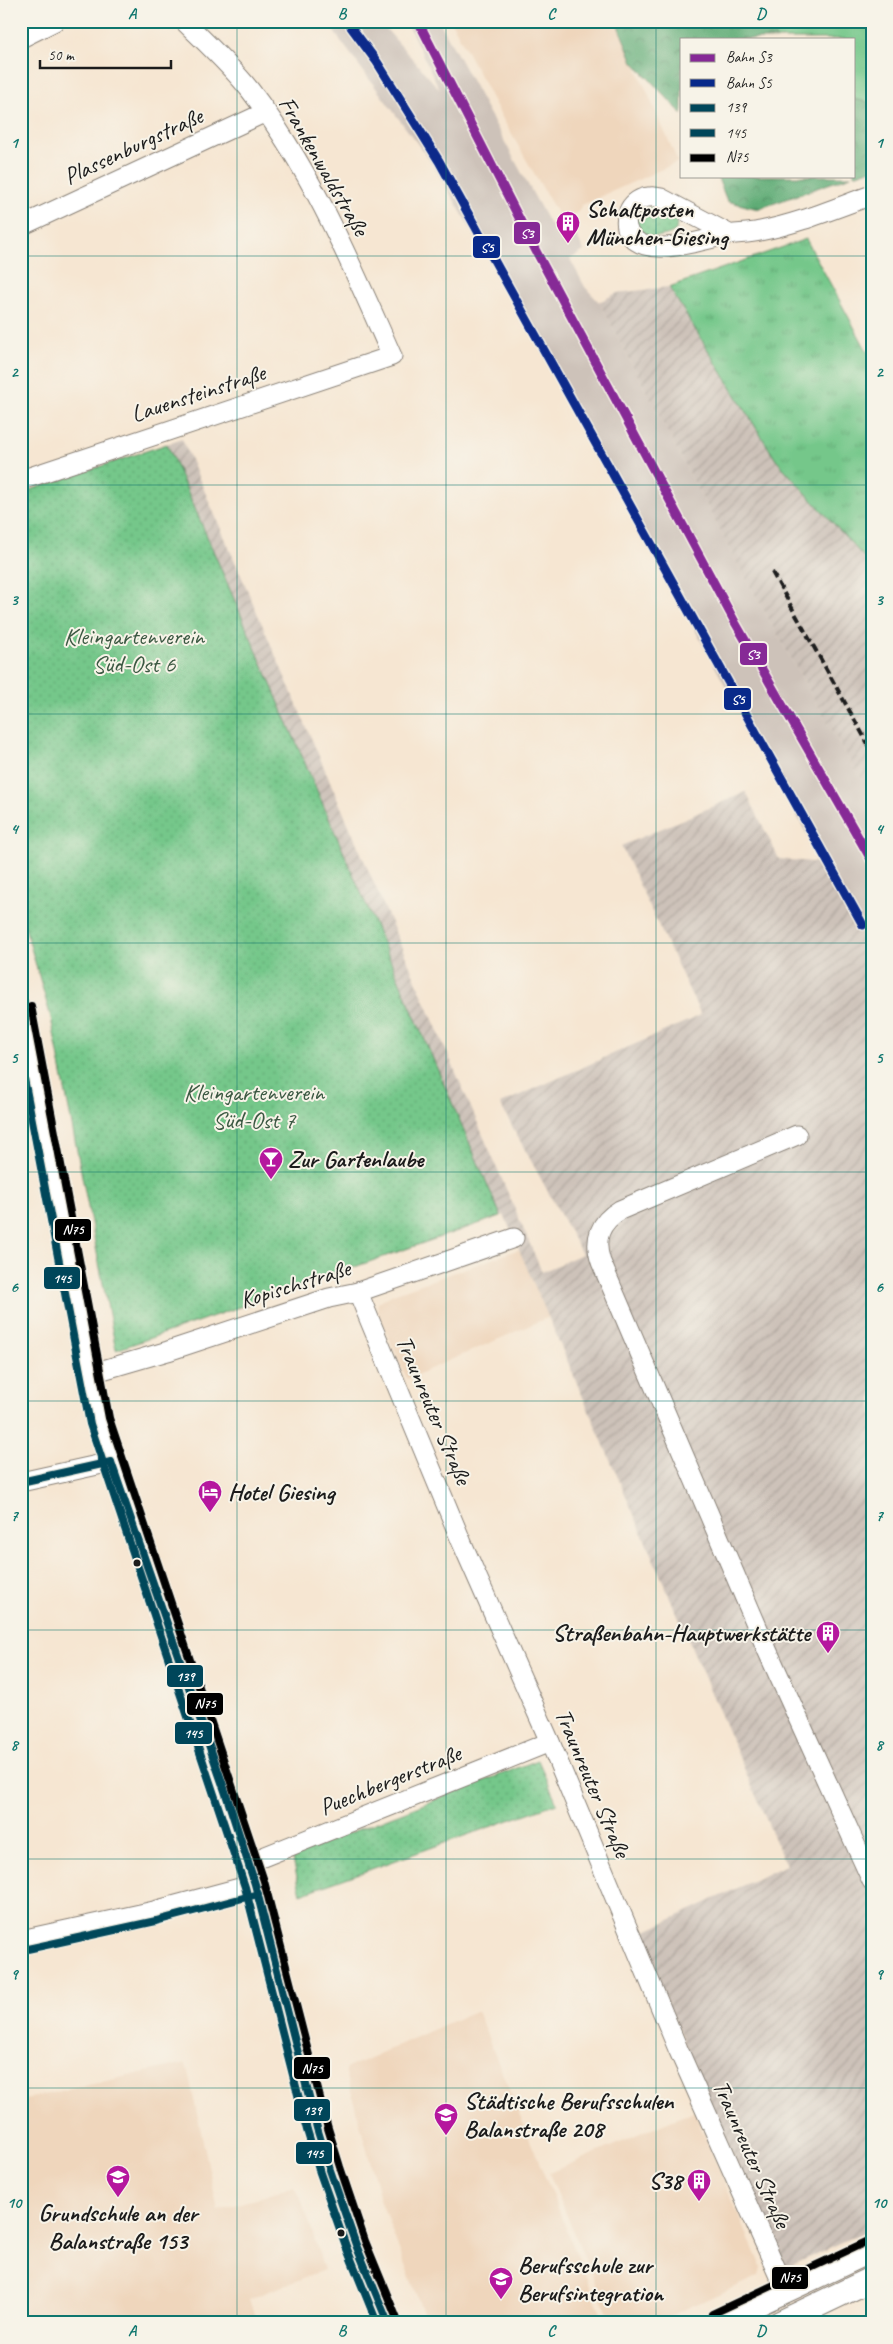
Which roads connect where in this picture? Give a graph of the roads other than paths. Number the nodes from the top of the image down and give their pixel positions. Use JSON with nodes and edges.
{"nodes":[{"id":1,"x":55,"y":21,"type":"edge"},
{"id":2,"x":184,"y":21,"type":"edge"},
{"id":3,"x":21,"y":38,"type":"edge"},
{"id":4,"x":266,"y":112,"type":"junction"},
{"id":5,"x":872,"y":195,"type":"edge"},
{"id":6,"x":21,"y":226,"type":"edge"},
{"id":7,"x":729,"y":234,"type":"junction"},
{"id":8,"x":392,"y":356,"type":"joint"},
{"id":9,"x":21,"y":480,"type":"edge"},
{"id":10,"x":21,"y":1008,"type":"edge"},
{"id":11,"x":24,"y":1032,"type":"edge"},
{"id":12,"x":797,"y":1135,"type":"dead end"},
{"id":13,"x":514,"y":1238,"type":"dead end"},
{"id":14,"x":358,"y":1292,"type":"junction"},
{"id":15,"x":89,"y":1374,"type":"junction"},
{"id":16,"x":112,"y":1462,"type":"junction"},
{"id":17,"x":21,"y":1482,"type":"edge"},
{"id":18,"x":550,"y":1742,"type":"junction"},
{"id":19,"x":248,"y":1862,"type":"junction"},
{"id":20,"x":872,"y":1881,"type":"edge"},
{"id":21,"x":255,"y":1884,"type":"junction"},
{"id":22,"x":21,"y":1940,"type":"edge"},
{"id":23,"x":872,"y":2250,"type":"edge"},
{"id":24,"x":872,"y":2279,"type":"edge"},
{"id":25,"x":786,"y":2291,"type":"junction"},
{"id":26,"x":805,"y":2318,"type":"edge"},
{"id":27,"x":388,"y":2323,"type":"edge"},
{"id":28,"x":716,"y":2323,"type":"edge"},
{"id":29,"x":780,"y":2323,"type":"edge"}],
"edges":[{"from":1,"to":3,"type":"street"},
{"from":2,"to":4,"type":"street","name":"Frankenwaldstraße"},
{"from":4,"to":6,"type":"street","name":"Plassenburgstraße"},
{"from":4,"to":8,"type":"street","name":"Frankenwaldstraße"},
{"from":5,"to":7,"type":"street"},
{"from":7,"to":7,"type":"street"},
{"from":8,"to":9,"type":"street","name":"Lauensteinstraße"},
{"from":10,"to":11,"type":"street"},
{"from":11,"to":15,"type":"street"},
{"from":12,"to":20,"type":"street"},
{"from":13,"to":14,"type":"street","name":"Kopischstraße"},
{"from":14,"to":15,"type":"street","name":"Kopischstraße"},
{"from":14,"to":18,"type":"street","name":"Traunreuter Straße"},
{"from":15,"to":16,"type":"street"},
{"from":16,"to":17,"type":"street"},
{"from":16,"to":19,"type":"street"},
{"from":18,"to":19,"type":"street","name":"Puechbergerstraße"},
{"from":18,"to":25,"type":"street","name":"Traunreuter Straße"},
{"from":19,"to":21,"type":"street"},
{"from":21,"to":22,"type":"street"},
{"from":21,"to":27,"type":"street"},
{"from":23,"to":25,"type":"main road"},
{"from":24,"to":26,"type":"main road"},
{"from":25,"to":28,"type":"main road"},
{"from":26,"to":29,"type":"main road"}]}
